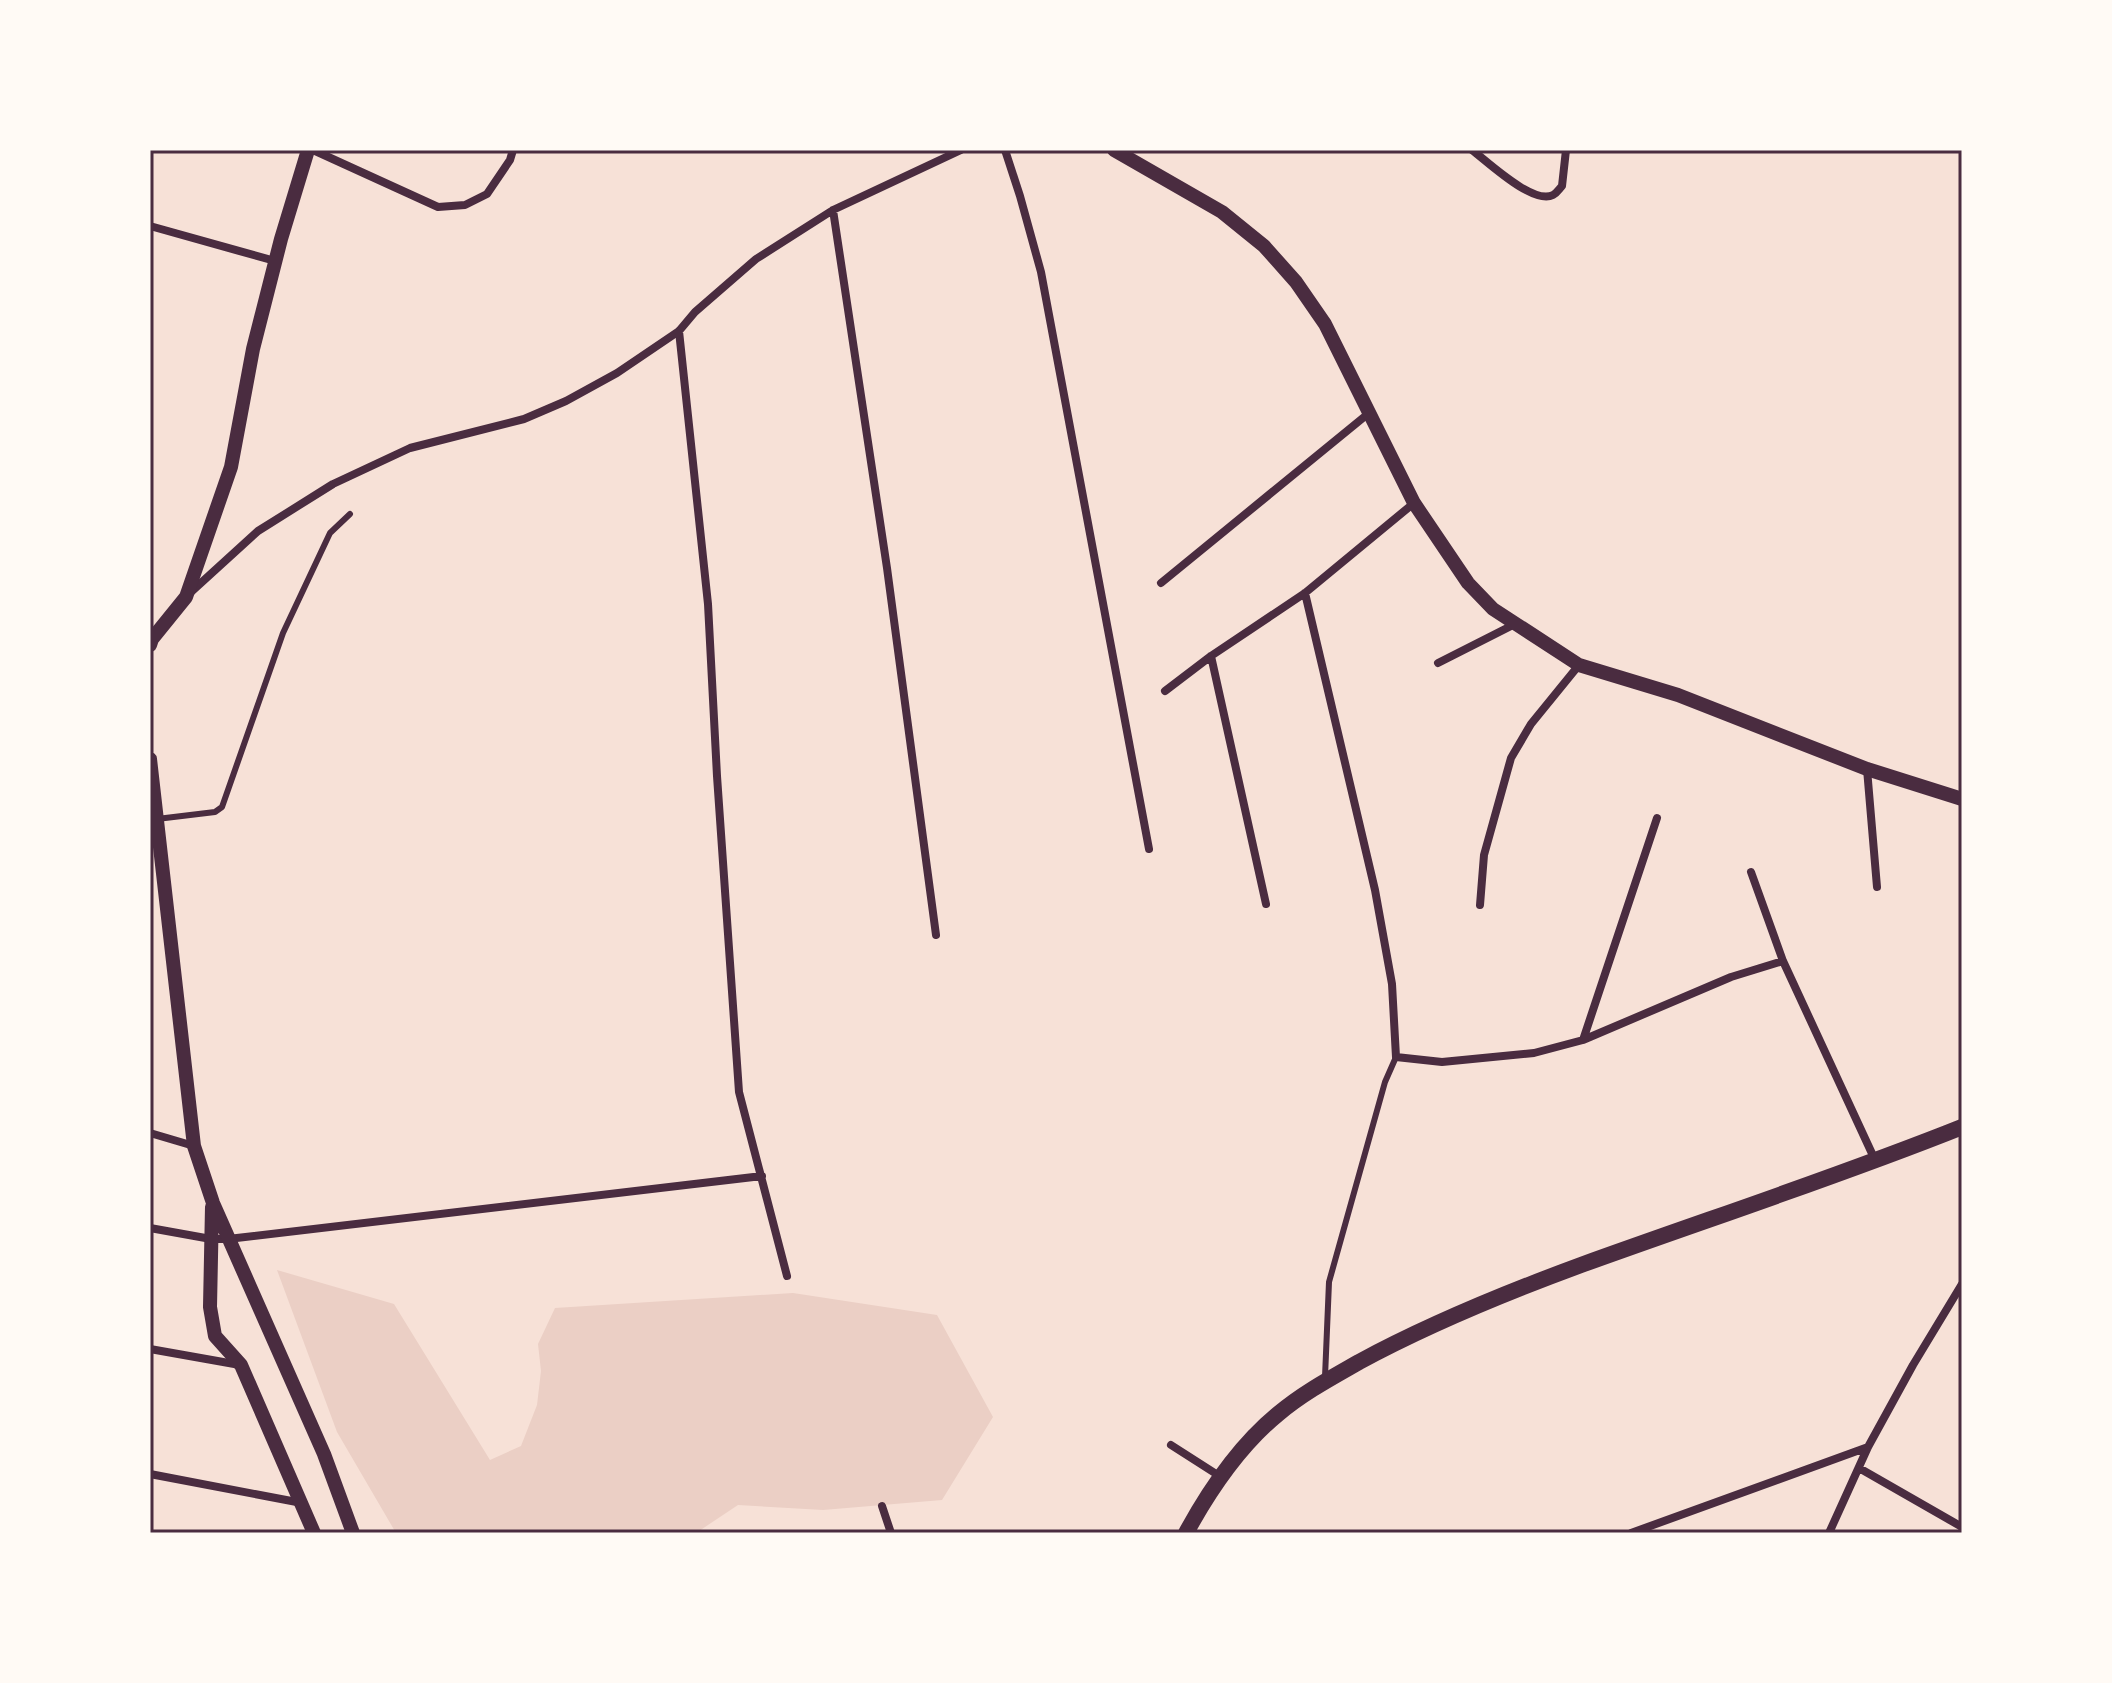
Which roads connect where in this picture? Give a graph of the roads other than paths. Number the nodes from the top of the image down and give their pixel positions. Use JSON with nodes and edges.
{"nodes":[{"id":1,"x":310,"y":150,"type":"edge"},
{"id":2,"x":513,"y":150,"type":"edge"},
{"id":3,"x":961,"y":150,"type":"edge"},
{"id":4,"x":1005,"y":150,"type":"edge"},
{"id":5,"x":1114,"y":150,"type":"edge"},
{"id":6,"x":1472,"y":150,"type":"edge"},
{"id":7,"x":1566,"y":150,"type":"edge"},
{"id":8,"x":833,"y":210,"type":"junction"},
{"id":9,"x":150,"y":226,"type":"edge"},
{"id":10,"x":275,"y":261,"type":"junction"},
{"id":11,"x":679,"y":331,"type":"junction"},
{"id":12,"x":1369,"y":413,"type":"junction"},
{"id":13,"x":1414,"y":503,"type":"junction"},
{"id":14,"x":350,"y":514,"type":"dead end"},
{"id":15,"x":1161,"y":583,"type":"dead end"},
{"id":16,"x":1305,"y":593,"type":"junction"},
{"id":17,"x":186,"y":597,"type":"junction"},
{"id":18,"x":1515,"y":624,"type":"junction"},
{"id":19,"x":150,"y":645,"type":"edge"},
{"id":20,"x":1211,"y":656,"type":"junction"},
{"id":21,"x":1438,"y":663,"type":"dead end"},
{"id":22,"x":1579,"y":665,"type":"junction"},
{"id":23,"x":1165,"y":691,"type":"dead end"},
{"id":24,"x":150,"y":759,"type":"edge"},
{"id":25,"x":1867,"y":769,"type":"junction"},
{"id":26,"x":1962,"y":799,"type":"edge"},
{"id":27,"x":1657,"y":818,"type":"dead end"},
{"id":28,"x":157,"y":819,"type":"junction"},
{"id":29,"x":1149,"y":849,"type":"dead end"},
{"id":30,"x":1751,"y":872,"type":"dead end"},
{"id":31,"x":1877,"y":887,"type":"dead end"},
{"id":32,"x":1266,"y":904,"type":"dead end"},
{"id":33,"x":1480,"y":905,"type":"dead end"},
{"id":34,"x":936,"y":935,"type":"dead end"},
{"id":35,"x":1783,"y":961,"type":"junction"},
{"id":36,"x":1583,"y":1040,"type":"junction"},
{"id":37,"x":1396,"y":1057,"type":"junction"},
{"id":38,"x":1962,"y":1127,"type":"edge"},
{"id":39,"x":150,"y":1133,"type":"edge"},
{"id":40,"x":194,"y":1146,"type":"junction"},
{"id":41,"x":1876,"y":1161,"type":"junction"},
{"id":42,"x":762,"y":1176,"type":"junction"},
{"id":43,"x":213,"y":1203,"type":"junction"},
{"id":44,"x":150,"y":1228,"type":"edge"},
{"id":45,"x":211,"y":1239,"type":"junction"},
{"id":46,"x":228,"y":1239,"type":"junction"},
{"id":47,"x":787,"y":1276,"type":"dead end"},
{"id":48,"x":1962,"y":1284,"type":"edge"},
{"id":49,"x":150,"y":1349,"type":"edge"},
{"id":50,"x":241,"y":1365,"type":"junction"},
{"id":51,"x":1325,"y":1381,"type":"junction"},
{"id":52,"x":1171,"y":1445,"type":"dead end"},
{"id":53,"x":1868,"y":1447,"type":"junction"},
{"id":54,"x":1859,"y":1468,"type":"junction"},
{"id":55,"x":150,"y":1474,"type":"edge"},
{"id":56,"x":1221,"y":1477,"type":"junction"},
{"id":57,"x":302,"y":1503,"type":"junction"},
{"id":58,"x":882,"y":1506,"type":"dead end"},
{"id":59,"x":1962,"y":1527,"type":"edge"},
{"id":60,"x":314,"y":1533,"type":"edge"},
{"id":61,"x":353,"y":1533,"type":"edge"},
{"id":62,"x":891,"y":1533,"type":"edge"},
{"id":63,"x":1186,"y":1533,"type":"edge"},
{"id":64,"x":1631,"y":1533,"type":"edge"},
{"id":65,"x":1829,"y":1533,"type":"edge"}],
"edges":[{"from":1,"to":2,"type":"street"},
{"from":1,"to":10,"type":"street"},
{"from":3,"to":8,"type":"street"},
{"from":4,"to":29,"type":"street"},
{"from":5,"to":12,"type":"street"},
{"from":6,"to":7,"type":"street"},
{"from":8,"to":11,"type":"street"},
{"from":8,"to":34,"type":"street"},
{"from":9,"to":10,"type":"street"},
{"from":10,"to":17,"type":"street"},
{"from":11,"to":17,"type":"street"},
{"from":11,"to":42,"type":"street"},
{"from":12,"to":13,"type":"street"},
{"from":12,"to":15,"type":"street"},
{"from":13,"to":16,"type":"street"},
{"from":13,"to":18,"type":"street"},
{"from":14,"to":28,"type":"lane"},
{"from":16,"to":20,"type":"street"},
{"from":16,"to":37,"type":"street"},
{"from":17,"to":19,"type":"street"},
{"from":18,"to":21,"type":"street"},
{"from":18,"to":22,"type":"street"},
{"from":20,"to":23,"type":"street"},
{"from":20,"to":32,"type":"street"},
{"from":22,"to":25,"type":"street"},
{"from":22,"to":33,"type":"street"},
{"from":24,"to":28,"type":"street"},
{"from":25,"to":26,"type":"street"},
{"from":25,"to":31,"type":"street"},
{"from":27,"to":36,"type":"street"},
{"from":28,"to":40,"type":"street"},
{"from":30,"to":35,"type":"street"},
{"from":35,"to":36,"type":"street"},
{"from":35,"to":41,"type":"street"},
{"from":36,"to":37,"type":"street"},
{"from":37,"to":51,"type":"lane"},
{"from":38,"to":41,"type":"main road"},
{"from":39,"to":40,"type":"street"},
{"from":40,"to":43,"type":"street"},
{"from":41,"to":51,"type":"main road"},
{"from":42,"to":46,"type":"street"},
{"from":42,"to":47,"type":"street"},
{"from":43,"to":45,"type":"street"},
{"from":43,"to":46,"type":"street"},
{"from":44,"to":45,"type":"street"},
{"from":45,"to":46,"type":"street"},
{"from":45,"to":50,"type":"street"},
{"from":46,"to":61,"type":"street"},
{"from":48,"to":53,"type":"street"},
{"from":49,"to":50,"type":"street"},
{"from":50,"to":57,"type":"street"},
{"from":51,"to":56,"type":"main road"},
{"from":52,"to":56,"type":"street"},
{"from":53,"to":54,"type":"street"},
{"from":53,"to":64,"type":"street"},
{"from":54,"to":59,"type":"street"},
{"from":54,"to":65,"type":"street"},
{"from":55,"to":57,"type":"street"},
{"from":56,"to":63,"type":"main road"},
{"from":57,"to":60,"type":"street"},
{"from":58,"to":62,"type":"street"}]}
